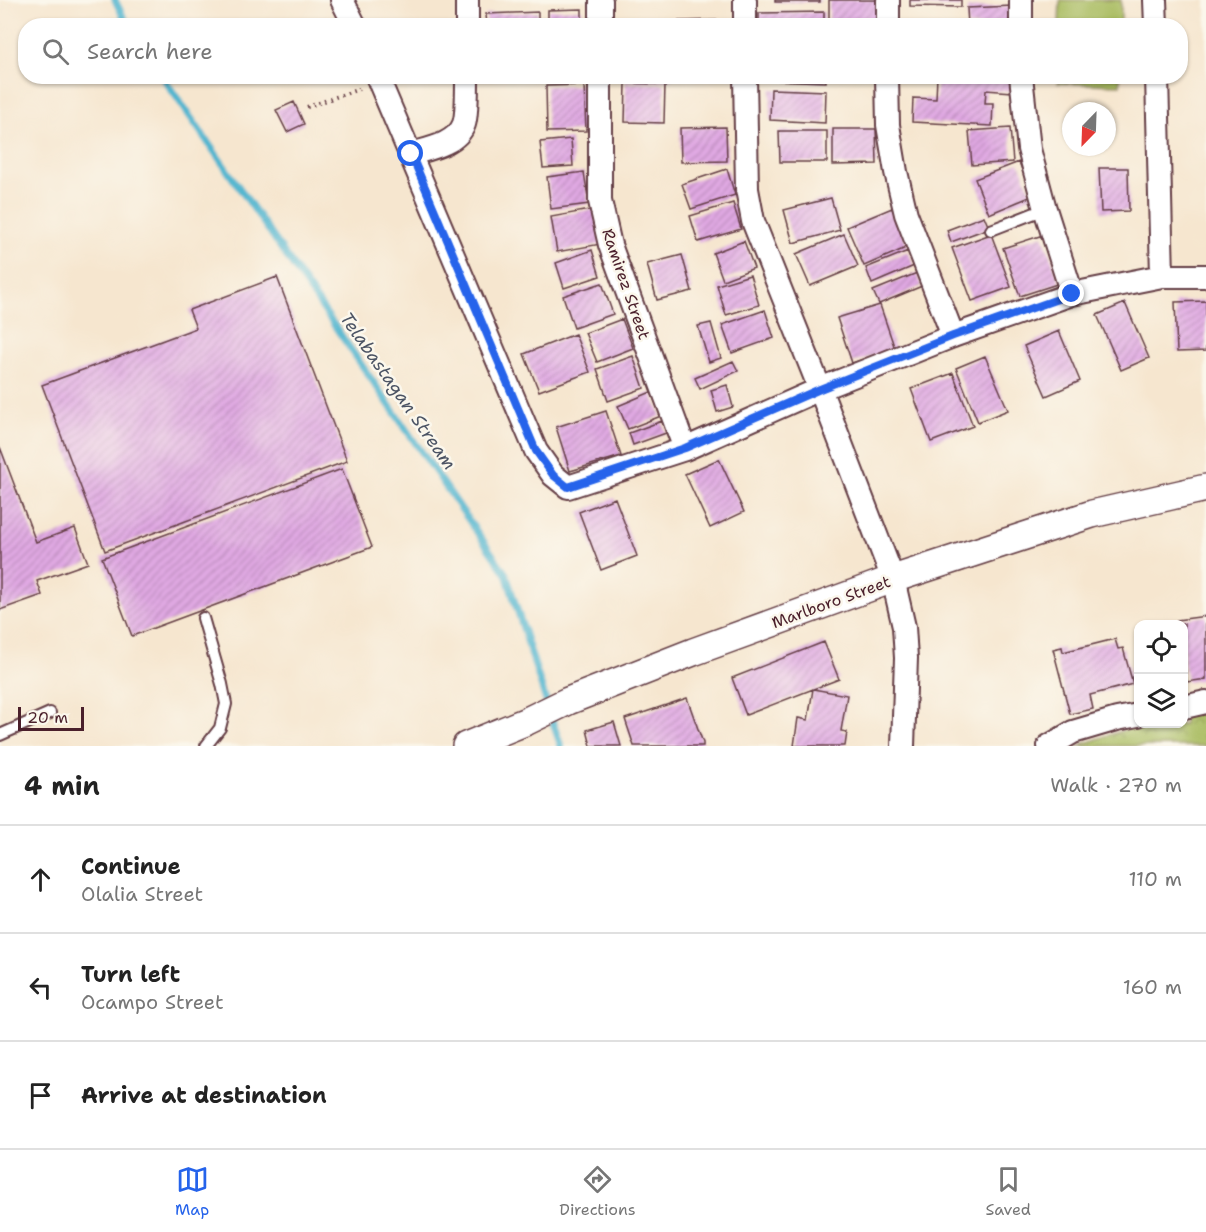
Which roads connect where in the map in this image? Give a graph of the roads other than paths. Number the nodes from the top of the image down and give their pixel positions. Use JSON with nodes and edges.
{"nodes":[{"id":1,"x":342,"y":0,"type":"edge"},
{"id":2,"x":467,"y":0,"type":"edge"},
{"id":3,"x":601,"y":0,"type":"edge"},
{"id":4,"x":745,"y":0,"type":"edge"},
{"id":5,"x":888,"y":0,"type":"edge"},
{"id":6,"x":1021,"y":0,"type":"edge"},
{"id":7,"x":1155,"y":0,"type":"edge"},
{"id":8,"x":351,"y":18,"type":"edge"},
{"id":9,"x":467,"y":18,"type":"edge"},
{"id":10,"x":601,"y":18,"type":"edge"},
{"id":11,"x":745,"y":18,"type":"edge"},
{"id":12,"x":888,"y":18,"type":"edge"},
{"id":13,"x":1021,"y":18,"type":"edge"},
{"id":14,"x":1156,"y":18,"type":"edge"},
{"id":15,"x":381,"y":84,"type":"edge"},
{"id":16,"x":466,"y":84,"type":"edge"},
{"id":17,"x":600,"y":84,"type":"edge"},
{"id":18,"x":745,"y":84,"type":"edge"},
{"id":19,"x":887,"y":84,"type":"edge"},
{"id":20,"x":1022,"y":84,"type":"edge"},
{"id":21,"x":1157,"y":84,"type":"edge"},
{"id":22,"x":411,"y":154,"type":"junction"},
{"id":23,"x":1045,"y":209,"type":"junction"},
{"id":24,"x":991,"y":230,"type":"dead end"},
{"id":25,"x":1162,"y":276,"type":"junction"},
{"id":26,"x":1206,"y":276,"type":"edge"},
{"id":27,"x":1072,"y":294,"type":"junction"},
{"id":28,"x":953,"y":336,"type":"junction"},
{"id":29,"x":820,"y":389,"type":"junction"},
{"id":30,"x":685,"y":448,"type":"junction"},
{"id":31,"x":1206,"y":488,"type":"edge"},
{"id":32,"x":892,"y":579,"type":"junction"},
{"id":33,"x":203,"y":618,"type":"dead end"},
{"id":34,"x":1206,"y":702,"type":"edge"},
{"id":35,"x":1188,"y":706,"type":"edge"},
{"id":36,"x":50,"y":713,"type":"dead end"},
{"id":37,"x":1134,"y":716,"type":"edge"},
{"id":38,"x":0,"y":735,"type":"edge"},
{"id":39,"x":206,"y":746,"type":"edge"},
{"id":40,"x":466,"y":746,"type":"edge"},
{"id":41,"x":903,"y":746,"type":"edge"},
{"id":42,"x":1049,"y":746,"type":"edge"}],
"edges":[{"from":1,"to":8,"type":"street"},
{"from":2,"to":9,"type":"street"},
{"from":3,"to":10,"type":"street"},
{"from":4,"to":11,"type":"street"},
{"from":5,"to":12,"type":"street"},
{"from":6,"to":13,"type":"street"},
{"from":7,"to":14,"type":"street"},
{"from":15,"to":22,"type":"street"},
{"from":16,"to":22,"type":"street"},
{"from":17,"to":30,"type":"street","name":"Ramirez Street"},
{"from":18,"to":29,"type":"street"},
{"from":19,"to":28,"type":"street"},
{"from":20,"to":23,"type":"street"},
{"from":21,"to":25,"type":"street"},
{"from":22,"to":30,"type":"street"},
{"from":23,"to":24,"type":"lane"},
{"from":23,"to":27,"type":"street"},
{"from":25,"to":26,"type":"street"},
{"from":25,"to":27,"type":"street"},
{"from":27,"to":28,"type":"street"},
{"from":28,"to":29,"type":"street"},
{"from":29,"to":30,"type":"street"},
{"from":29,"to":32,"type":"street"},
{"from":31,"to":32,"type":"street","name":"Marlboro Street"},
{"from":32,"to":40,"type":"street","name":"Marlboro Street"},
{"from":32,"to":41,"type":"street"},
{"from":33,"to":39,"type":"lane"},
{"from":34,"to":35,"type":"street"},
{"from":36,"to":38,"type":"lane"},
{"from":37,"to":42,"type":"street"}]}
